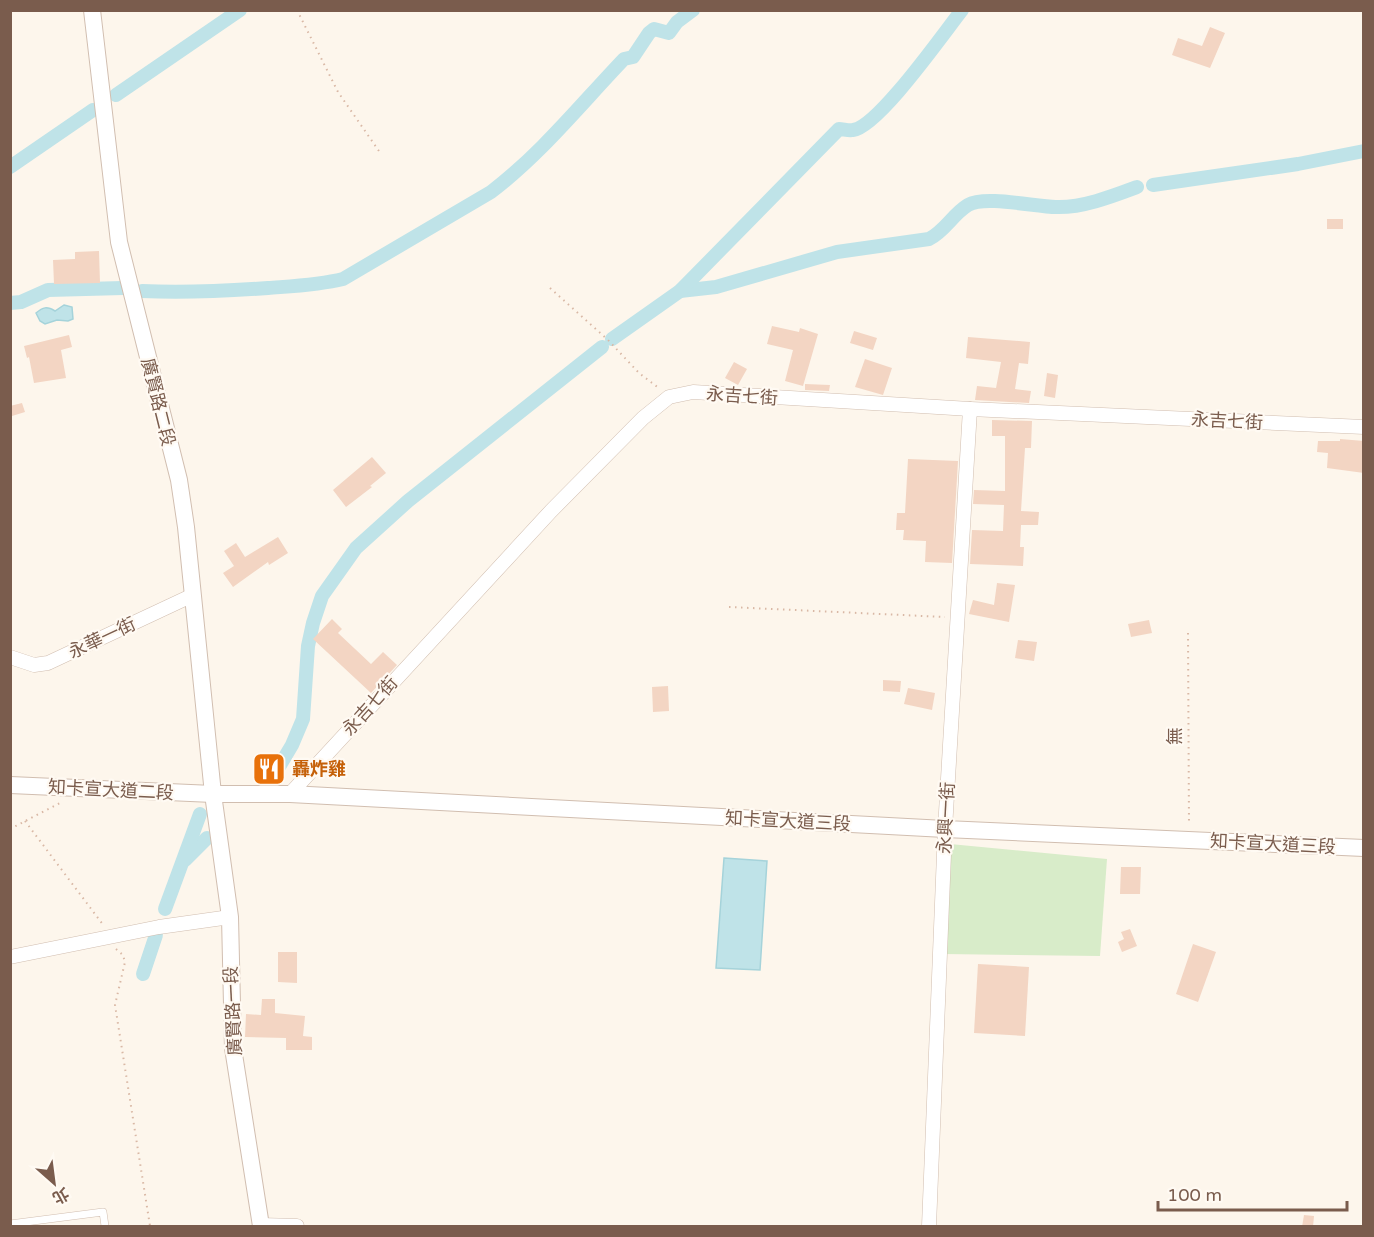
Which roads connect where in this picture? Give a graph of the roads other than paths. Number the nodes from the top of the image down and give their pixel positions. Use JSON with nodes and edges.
{"nodes":[{"id":1,"x":92,"y":10,"type":"edge"},
{"id":2,"x":970,"y":409,"type":"junction"},
{"id":3,"x":1364,"y":427,"type":"edge"},
{"id":4,"x":191,"y":596,"type":"junction"},
{"id":5,"x":10,"y":657,"type":"edge"},
{"id":6,"x":10,"y":785,"type":"edge"},
{"id":7,"x":290,"y":794,"type":"junction"},
{"id":8,"x":213,"y":795,"type":"junction"},
{"id":9,"x":945,"y":829,"type":"junction"},
{"id":10,"x":1364,"y":848,"type":"edge"},
{"id":11,"x":230,"y":917,"type":"junction"},
{"id":12,"x":10,"y":957,"type":"edge"},
{"id":13,"x":10,"y":1224,"type":"edge"},
{"id":14,"x":260,"y":1226,"type":"edge"},
{"id":15,"x":105,"y":1227,"type":"edge"},
{"id":16,"x":297,"y":1227,"type":"edge"},
{"id":17,"x":928,"y":1227,"type":"edge"}],
"edges":[{"from":1,"to":4,"type":"street","name":"廣賢路二段"},
{"from":2,"to":3,"type":"street","name":"永吉七街"},
{"from":2,"to":7,"type":"street","name":"永吉七街"},
{"from":2,"to":9,"type":"street","name":"永興一街"},
{"from":4,"to":5,"type":"street","name":"永華一街"},
{"from":4,"to":8,"type":"street","name":"廣賢路二段"},
{"from":6,"to":8,"type":"street","name":"知卡宣大道二段"},
{"from":7,"to":8,"type":"street","name":"知卡宣大道三段"},
{"from":7,"to":9,"type":"street","name":"知卡宣大道三段"},
{"from":8,"to":11,"type":"street","name":"廣賢路一段"},
{"from":9,"to":10,"type":"street","name":"知卡宣大道三段"},
{"from":9,"to":17,"type":"street","name":"永興一街"},
{"from":11,"to":12,"type":"street"},
{"from":11,"to":14,"type":"street","name":"廣賢路一段"},
{"from":13,"to":15,"type":"lane"},
{"from":14,"to":16,"type":"street"}]}
